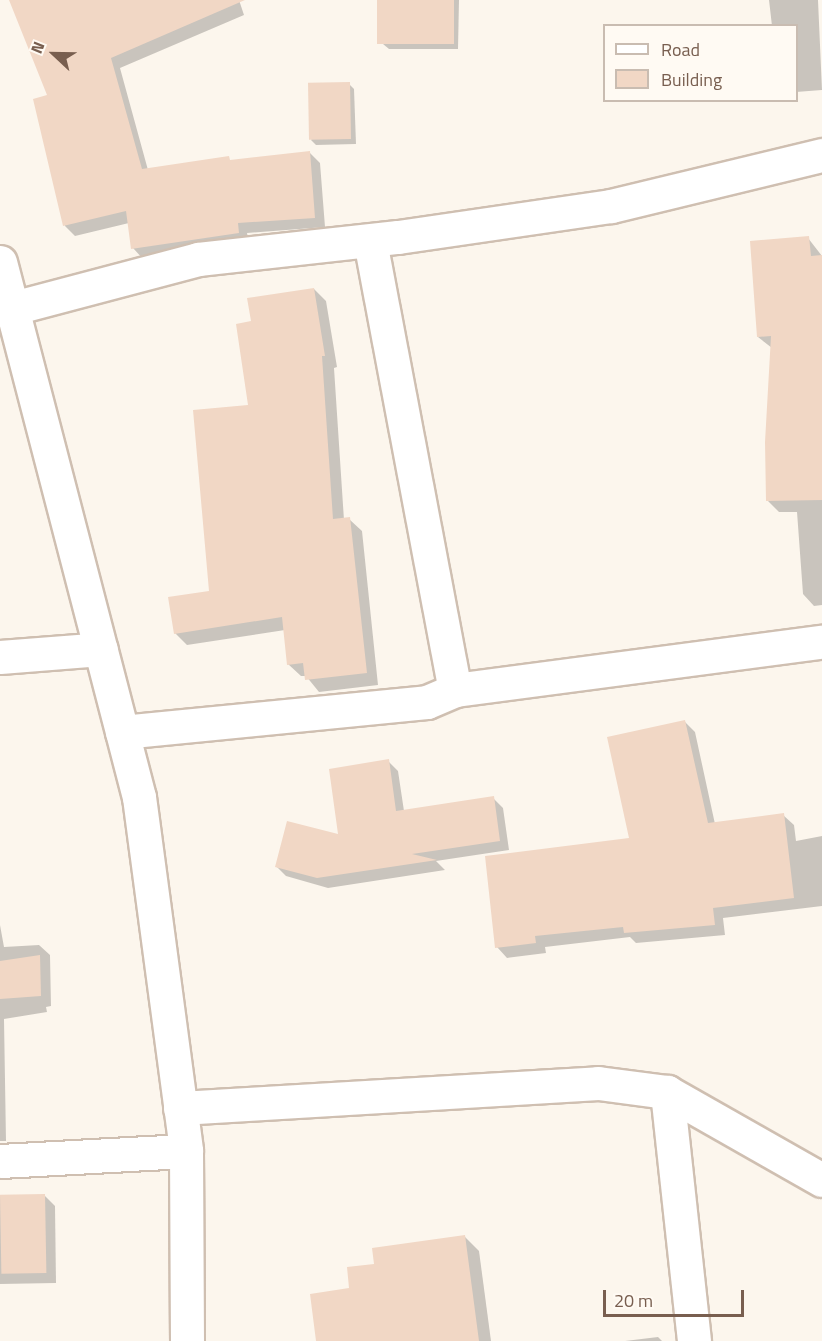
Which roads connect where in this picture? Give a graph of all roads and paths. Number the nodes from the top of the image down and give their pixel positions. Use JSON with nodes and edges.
{"nodes":[{"id":1,"x":822,"y":154,"type":"edge"},
{"id":2,"x":370,"y":241,"type":"junction"},
{"id":3,"x":0,"y":262,"type":"edge"},
{"id":4,"x":13,"y":308,"type":"junction"},
{"id":5,"x":822,"y":642,"type":"edge"},
{"id":6,"x":101,"y":649,"type":"junction"},
{"id":7,"x":0,"y":657,"type":"edge"},
{"id":8,"x":455,"y":690,"type":"junction"},
{"id":9,"x":122,"y":732,"type":"junction"},
{"id":10,"x":667,"y":1092,"type":"junction"},
{"id":11,"x":180,"y":1108,"type":"junction"},
{"id":12,"x":186,"y":1151,"type":"junction"},
{"id":13,"x":0,"y":1161,"type":"edge"},
{"id":14,"x":822,"y":1180,"type":"edge"},
{"id":15,"x":187,"y":1341,"type":"edge"},
{"id":16,"x":693,"y":1341,"type":"edge"}],
"edges":[{"from":1,"to":2,"type":"street"},
{"from":2,"to":4,"type":"street"},
{"from":2,"to":8,"type":"street"},
{"from":3,"to":4,"type":"street"},
{"from":4,"to":6,"type":"street"},
{"from":5,"to":8,"type":"street"},
{"from":6,"to":7,"type":"street"},
{"from":6,"to":9,"type":"street"},
{"from":8,"to":9,"type":"street"},
{"from":9,"to":11,"type":"street"},
{"from":10,"to":11,"type":"street"},
{"from":10,"to":14,"type":"street"},
{"from":10,"to":16,"type":"street"},
{"from":11,"to":12,"type":"street"},
{"from":12,"to":13,"type":"street"},
{"from":12,"to":15,"type":"street"}]}
